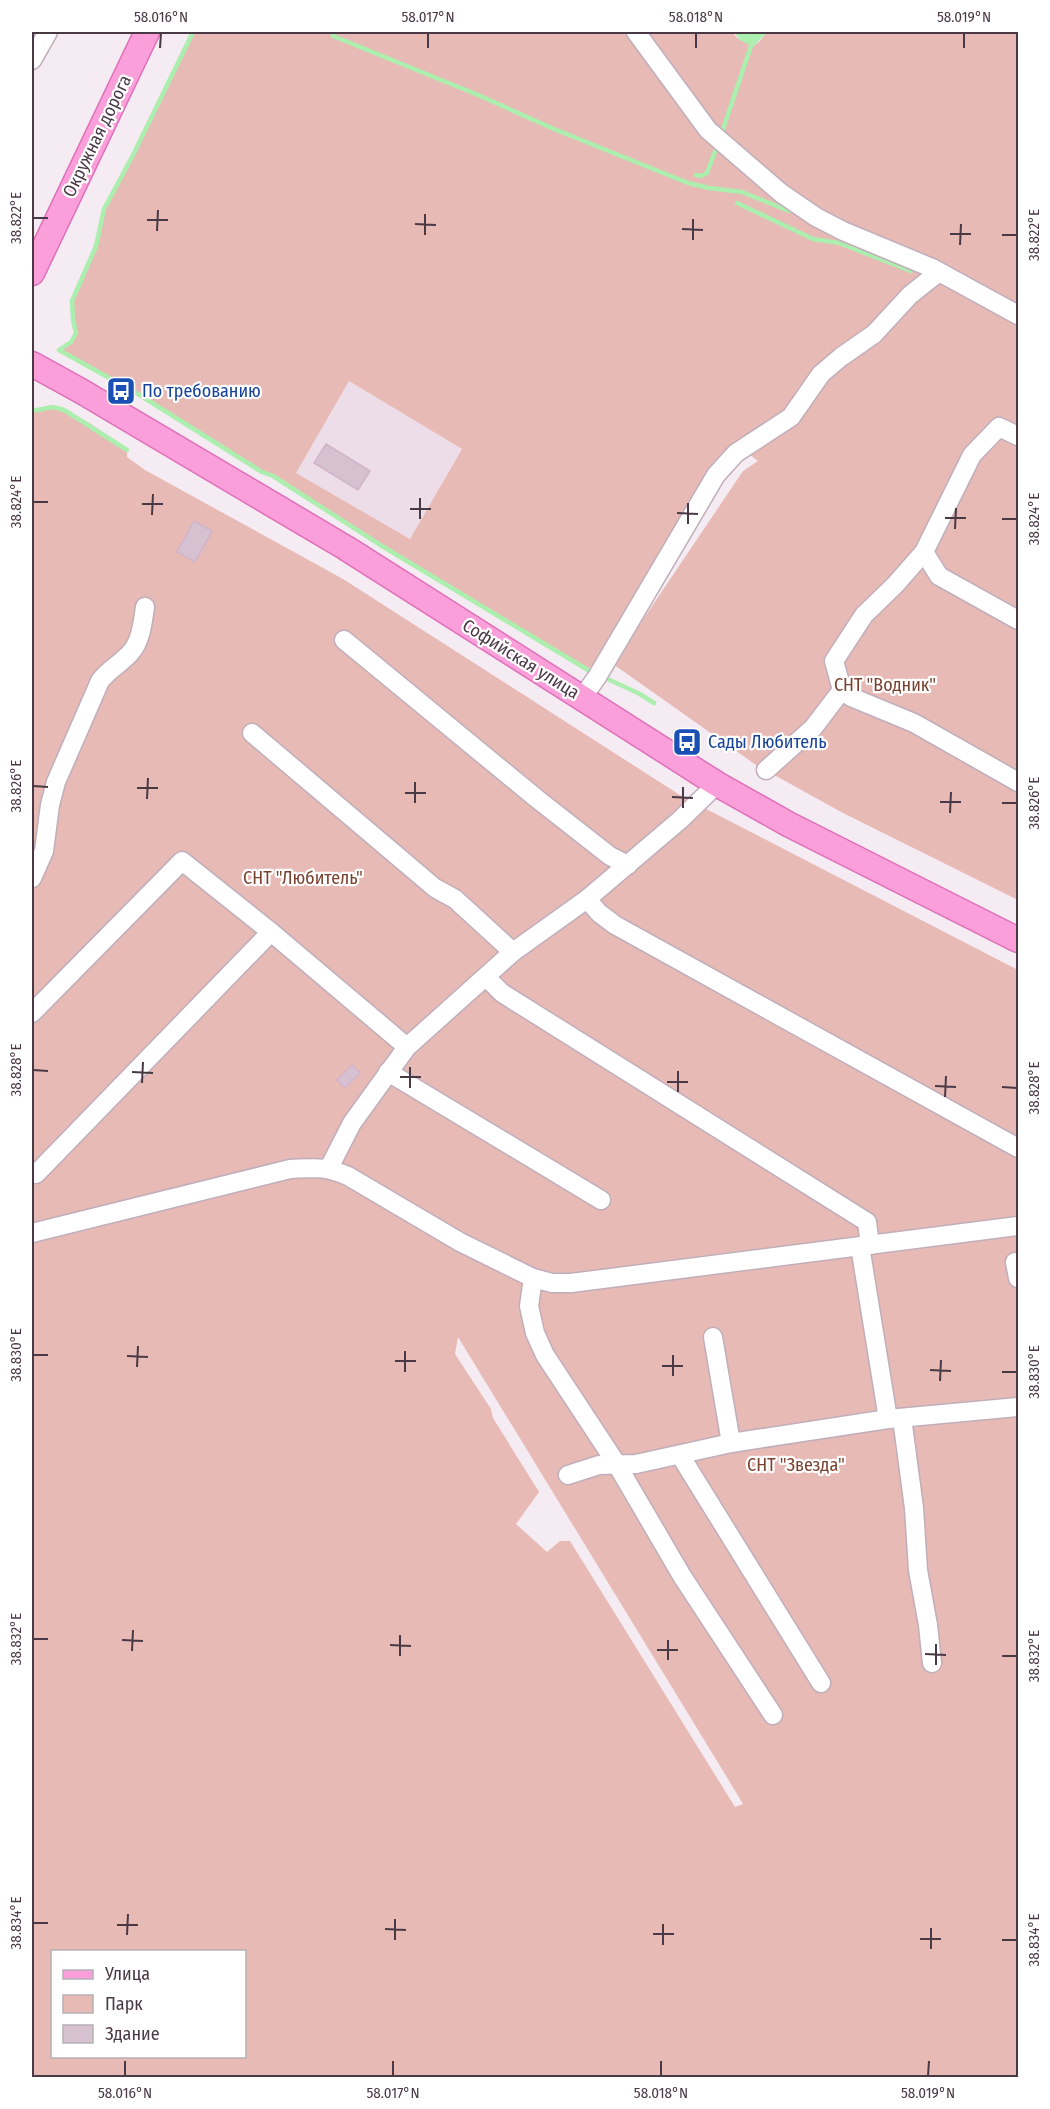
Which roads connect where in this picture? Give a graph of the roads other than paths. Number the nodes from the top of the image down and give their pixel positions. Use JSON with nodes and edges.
{"nodes":[{"id":1,"x":48,"y":32,"type":"edge"},
{"id":2,"x":147,"y":32,"type":"edge"},
{"id":3,"x":636,"y":32,"type":"edge"},
{"id":4,"x":32,"y":60,"type":"edge"},
{"id":5,"x":939,"y":272,"type":"junction"},
{"id":6,"x":32,"y":273,"type":"edge"},
{"id":7,"x":1018,"y":315,"type":"edge"},
{"id":8,"x":32,"y":364,"type":"edge"},
{"id":9,"x":1018,"y":436,"type":"edge"},
{"id":10,"x":924,"y":552,"type":"junction"},
{"id":11,"x":145,"y":607,"type":"dead end"},
{"id":12,"x":1018,"y":620,"type":"edge"},
{"id":13,"x":344,"y":640,"type":"dead end"},
{"id":14,"x":842,"y":690,"type":"junction"},
{"id":15,"x":582,"y":698,"type":"junction"},
{"id":16,"x":252,"y":733,"type":"dead end"},
{"id":17,"x":766,"y":770,"type":"dead end"},
{"id":18,"x":1018,"y":782,"type":"edge"},
{"id":19,"x":717,"y":784,"type":"junction"},
{"id":20,"x":628,"y":865,"type":"junction"},
{"id":21,"x":32,"y":878,"type":"edge"},
{"id":22,"x":587,"y":899,"type":"junction"},
{"id":23,"x":271,"y":932,"type":"junction"},
{"id":24,"x":1018,"y":940,"type":"edge"},
{"id":25,"x":513,"y":952,"type":"junction"},
{"id":26,"x":486,"y":977,"type":"junction"},
{"id":27,"x":32,"y":1013,"type":"edge"},
{"id":28,"x":407,"y":1047,"type":"junction"},
{"id":29,"x":388,"y":1072,"type":"junction"},
{"id":30,"x":1018,"y":1148,"type":"edge"},
{"id":31,"x":329,"y":1168,"type":"junction"},
{"id":32,"x":36,"y":1174,"type":"dead end"},
{"id":33,"x":601,"y":1200,"type":"dead end"},
{"id":34,"x":1018,"y":1226,"type":"edge"},
{"id":35,"x":32,"y":1233,"type":"edge"},
{"id":36,"x":865,"y":1245,"type":"junction"},
{"id":37,"x":533,"y":1278,"type":"junction"},
{"id":38,"x":713,"y":1337,"type":"dead end"},
{"id":39,"x":1018,"y":1407,"type":"edge"},
{"id":40,"x":895,"y":1419,"type":"junction"},
{"id":41,"x":731,"y":1443,"type":"junction"},
{"id":42,"x":680,"y":1455,"type":"junction"},
{"id":43,"x":616,"y":1463,"type":"junction"},
{"id":44,"x":568,"y":1475,"type":"dead end"},
{"id":45,"x":932,"y":1663,"type":"dead end"},
{"id":46,"x":821,"y":1683,"type":"dead end"},
{"id":47,"x":773,"y":1715,"type":"dead end"}],
"edges":[{"from":1,"to":4,"type":"lane"},
{"from":2,"to":6,"type":"main road","name":"Окружная дорога"},
{"from":3,"to":5,"type":"lane"},
{"from":5,"to":7,"type":"lane"},
{"from":5,"to":15,"type":"lane"},
{"from":8,"to":15,"type":"main road","name":"Софийская улица"},
{"from":9,"to":10,"type":"lane"},
{"from":10,"to":12,"type":"lane"},
{"from":10,"to":14,"type":"lane"},
{"from":11,"to":21,"type":"lane"},
{"from":13,"to":20,"type":"lane"},
{"from":14,"to":17,"type":"lane"},
{"from":14,"to":18,"type":"lane"},
{"from":15,"to":19,"type":"main road","name":"Софийская улица"},
{"from":16,"to":25,"type":"lane"},
{"from":19,"to":20,"type":"lane"},
{"from":19,"to":24,"type":"main road","name":"Софийская улица"},
{"from":20,"to":22,"type":"lane"},
{"from":22,"to":25,"type":"lane"},
{"from":22,"to":30,"type":"lane"},
{"from":23,"to":27,"type":"lane"},
{"from":23,"to":28,"type":"lane"},
{"from":23,"to":32,"type":"lane"},
{"from":25,"to":26,"type":"lane"},
{"from":26,"to":28,"type":"lane"},
{"from":26,"to":36,"type":"lane"},
{"from":28,"to":29,"type":"lane"},
{"from":29,"to":31,"type":"lane"},
{"from":29,"to":33,"type":"lane"},
{"from":31,"to":35,"type":"lane"},
{"from":31,"to":37,"type":"lane"},
{"from":34,"to":36,"type":"lane"},
{"from":36,"to":37,"type":"lane"},
{"from":36,"to":40,"type":"lane"},
{"from":37,"to":43,"type":"lane"},
{"from":38,"to":41,"type":"lane"},
{"from":39,"to":40,"type":"lane"},
{"from":40,"to":41,"type":"lane"},
{"from":40,"to":45,"type":"lane"},
{"from":41,"to":42,"type":"lane"},
{"from":42,"to":43,"type":"lane"},
{"from":42,"to":46,"type":"lane"},
{"from":43,"to":44,"type":"lane"},
{"from":43,"to":47,"type":"lane"}]}
